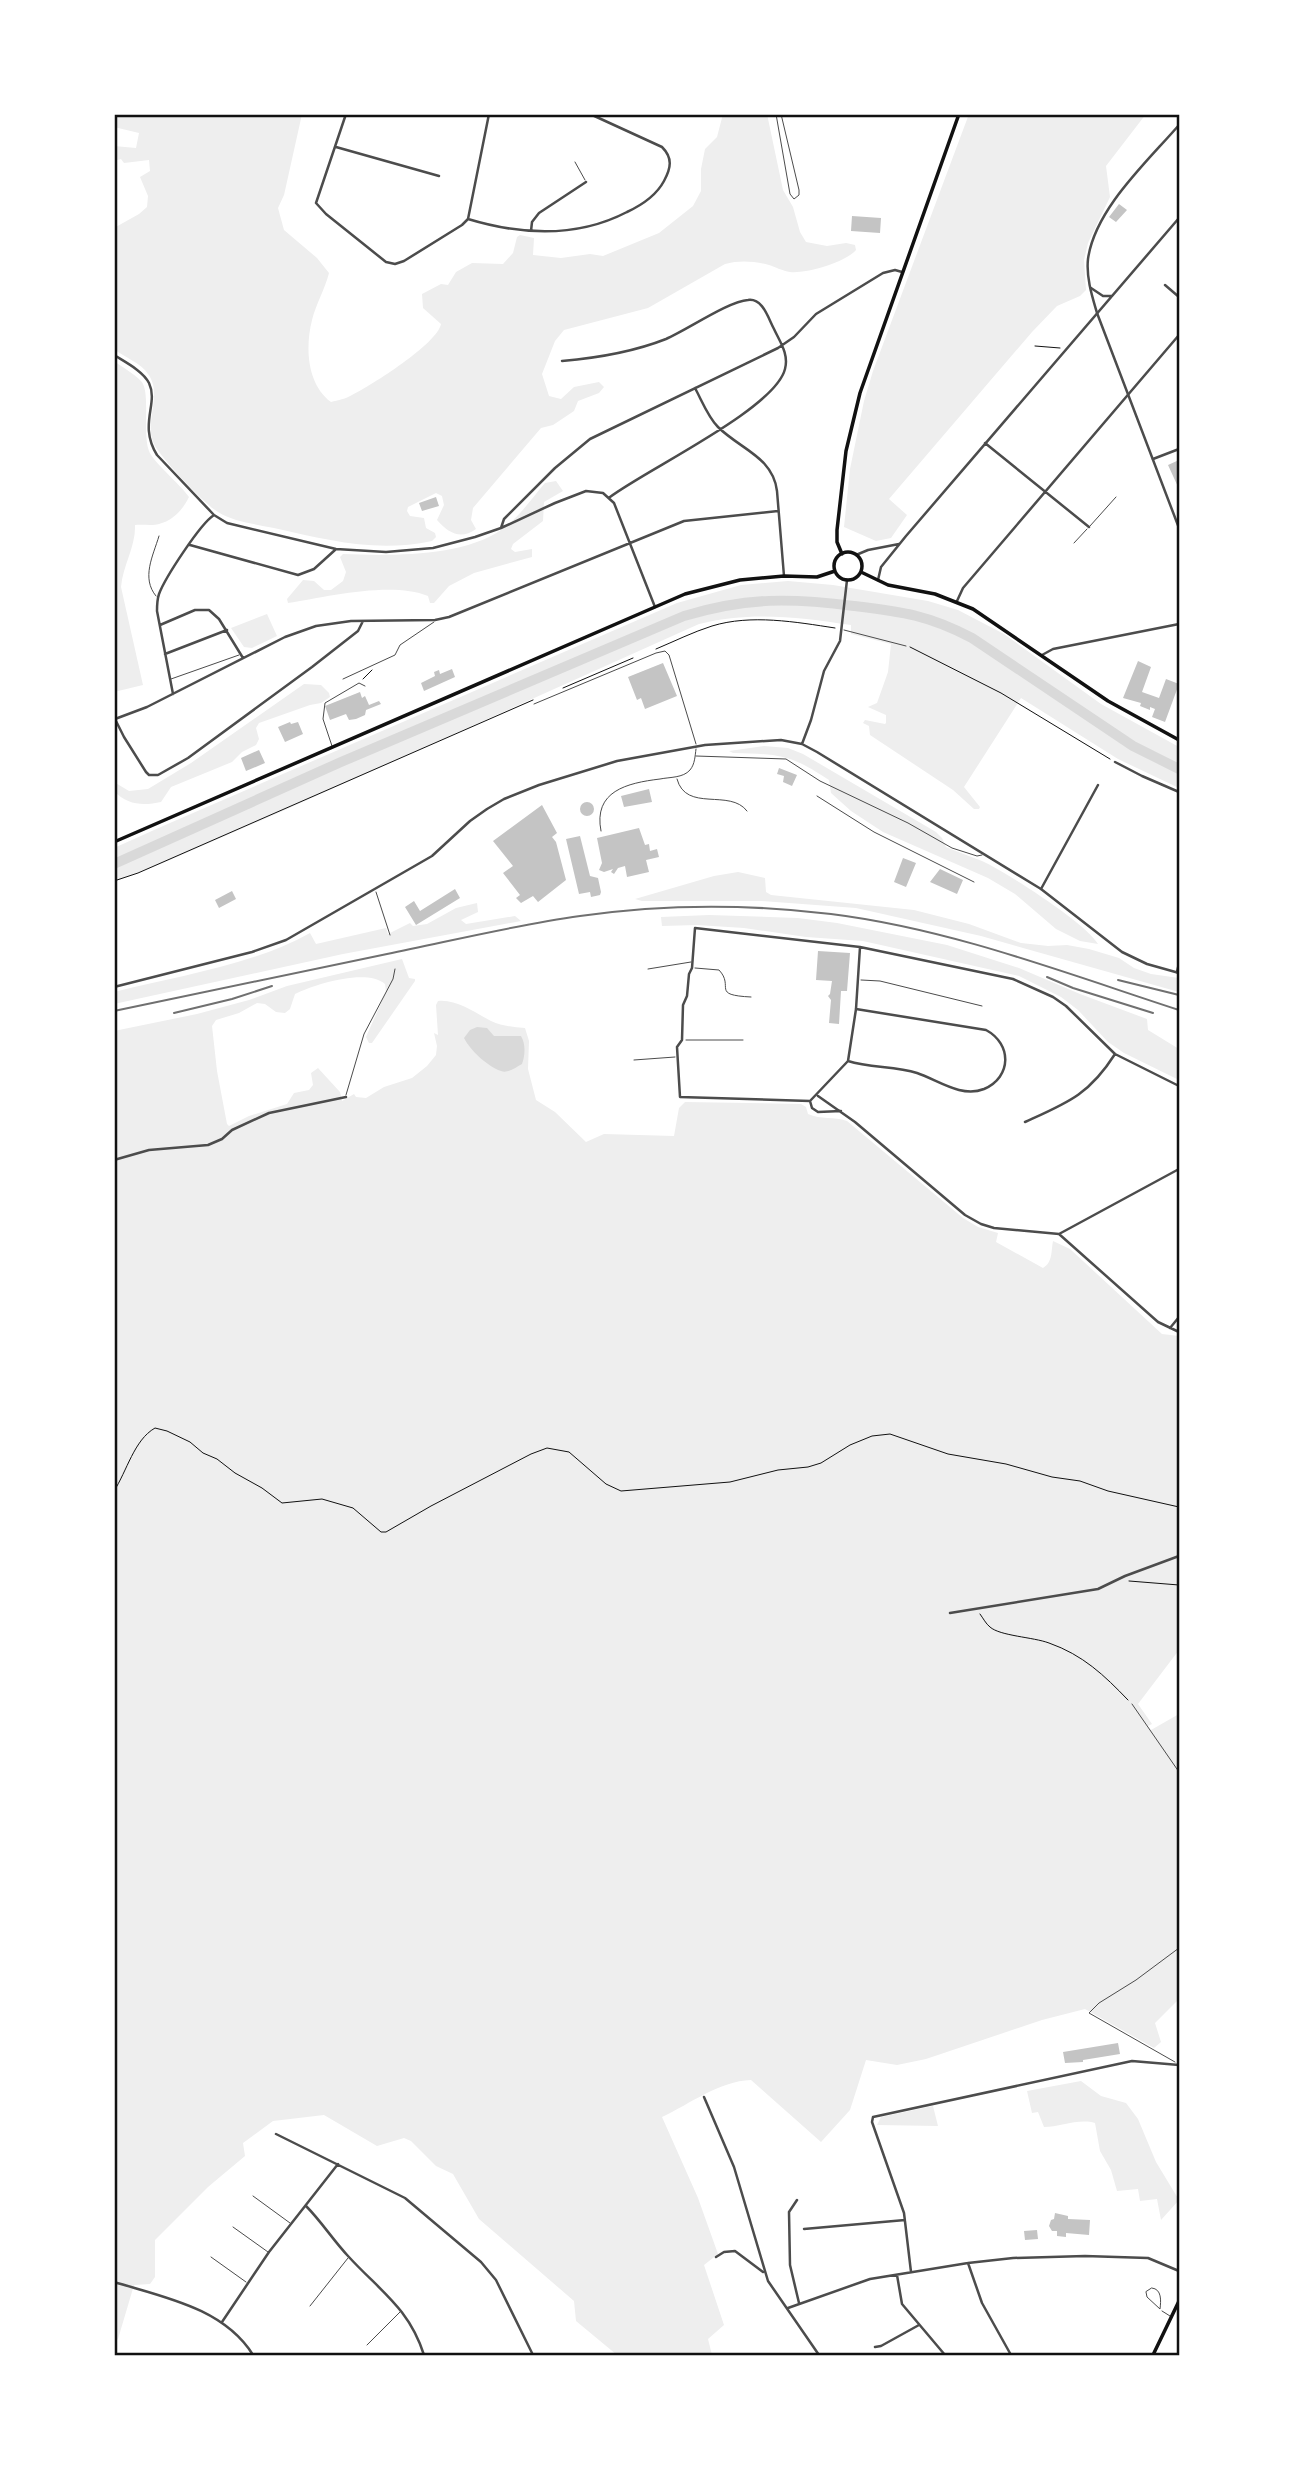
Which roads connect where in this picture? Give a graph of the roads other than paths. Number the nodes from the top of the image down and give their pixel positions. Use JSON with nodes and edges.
{"nodes":[{"id":1,"x":346,"y":114,"type":"edge"},
{"id":2,"x":489,"y":114,"type":"edge"},
{"id":3,"x":590,"y":114,"type":"edge"},
{"id":4,"x":776,"y":114,"type":"edge"},
{"id":5,"x":781,"y":114,"type":"edge"},
{"id":6,"x":959,"y":114,"type":"edge"},
{"id":7,"x":1179,"y":125,"type":"edge"},
{"id":8,"x":336,"y":147,"type":"junction"},
{"id":9,"x":575,"y":162,"type":"dead end"},
{"id":10,"x":439,"y":176,"type":"dead end"},
{"id":11,"x":586,"y":182,"type":"junction"},
{"id":12,"x":590,"y":188,"type":"dead end"},
{"id":13,"x":1179,"y":218,"type":"edge"},
{"id":14,"x":468,"y":219,"type":"junction"},
{"id":15,"x":531,"y":231,"type":"junction"},
{"id":16,"x":902,"y":272,"type":"junction"},
{"id":17,"x":1165,"y":285,"type":"dead end"},
{"id":18,"x":1091,"y":288,"type":"junction"},
{"id":19,"x":1112,"y":296,"type":"junction"},
{"id":20,"x":1179,"y":297,"type":"edge"},
{"id":21,"x":1097,"y":313,"type":"junction"},
{"id":22,"x":1179,"y":335,"type":"edge"},
{"id":23,"x":782,"y":346,"type":"junction"},
{"id":24,"x":114,"y":355,"type":"edge"},
{"id":25,"x":562,"y":361,"type":"dead end"},
{"id":26,"x":695,"y":388,"type":"junction"},
{"id":27,"x":1130,"y":394,"type":"junction"},
{"id":28,"x":720,"y":429,"type":"junction"},
{"id":29,"x":985,"y":443,"type":"junction"},
{"id":30,"x":1179,"y":449,"type":"edge"},
{"id":31,"x":1153,"y":459,"type":"junction"},
{"id":32,"x":1046,"y":494,"type":"junction"},
{"id":33,"x":1116,"y":496,"type":"dead end"},
{"id":34,"x":610,"y":497,"type":"junction"},
{"id":35,"x":778,"y":511,"type":"junction"},
{"id":36,"x":214,"y":515,"type":"junction"},
{"id":37,"x":1089,"y":527,"type":"junction"},
{"id":38,"x":501,"y":528,"type":"junction"},
{"id":39,"x":1179,"y":528,"type":"edge"},
{"id":40,"x":159,"y":537,"type":"dead end"},
{"id":41,"x":630,"y":543,"type":"junction"},
{"id":42,"x":1074,"y":543,"type":"dead end"},
{"id":43,"x":899,"y":544,"type":"junction"},
{"id":44,"x":190,"y":545,"type":"junction"},
{"id":45,"x":336,"y":549,"type":"junction"},
{"id":46,"x":842,"y":554,"type":"junction"},
{"id":47,"x":856,"y":555,"type":"junction"},
{"id":48,"x":835,"y":571,"type":"junction"},
{"id":49,"x":861,"y":572,"type":"junction"},
{"id":50,"x":784,"y":576,"type":"junction"},
{"id":51,"x":847,"y":580,"type":"junction"},
{"id":52,"x":877,"y":580,"type":"junction"},
{"id":53,"x":158,"y":597,"type":"junction"},
{"id":54,"x":957,"y":601,"type":"junction"},
{"id":55,"x":655,"y":607,"type":"junction"},
{"id":56,"x":435,"y":620,"type":"junction"},
{"id":57,"x":363,"y":621,"type":"junction"},
{"id":58,"x":1179,"y":624,"type":"edge"},
{"id":59,"x":160,"y":625,"type":"junction"},
{"id":60,"x":842,"y":629,"type":"junction"},
{"id":61,"x":227,"y":630,"type":"junction"},
{"id":62,"x":906,"y":646,"type":"road end"},
{"id":63,"x":165,"y":654,"type":"junction"},
{"id":64,"x":241,"y":654,"type":"junction"},
{"id":65,"x":1042,"y":655,"type":"junction"},
{"id":66,"x":243,"y":658,"type":"junction"},
{"id":67,"x":343,"y":679,"type":"dead end"},
{"id":68,"x":169,"y":680,"type":"junction"},
{"id":69,"x":365,"y":686,"type":"dead end"},
{"id":70,"x":173,"y":694,"type":"junction"},
{"id":71,"x":534,"y":704,"type":"dead end"},
{"id":72,"x":114,"y":718,"type":"edge"},
{"id":73,"x":1179,"y":740,"type":"edge"},
{"id":74,"x":802,"y":744,"type":"junction"},
{"id":75,"x":697,"y":747,"type":"junction"},
{"id":76,"x":333,"y":748,"type":"junction"},
{"id":77,"x":695,"y":756,"type":"junction"},
{"id":78,"x":1115,"y":762,"type":"road end"},
{"id":79,"x":676,"y":777,"type":"junction"},
{"id":80,"x":1098,"y":785,"type":"dead end"},
{"id":81,"x":1179,"y":792,"type":"edge"},
{"id":82,"x":817,"y":796,"type":"dead end"},
{"id":83,"x":747,"y":811,"type":"dead end"},
{"id":84,"x":601,"y":831,"type":"dead end"},
{"id":85,"x":114,"y":842,"type":"edge"},
{"id":86,"x":984,"y":854,"type":"junction"},
{"id":87,"x":974,"y":882,"type":"dead end"},
{"id":88,"x":1041,"y":889,"type":"junction"},
{"id":89,"x":375,"y":890,"type":"junction"},
{"id":90,"x":390,"y":934,"type":"dead end"},
{"id":91,"x":860,"y":947,"type":"junction"},
{"id":92,"x":693,"y":961,"type":"junction"},
{"id":93,"x":1179,"y":963,"type":"edge"},
{"id":94,"x":692,"y":968,"type":"junction"},
{"id":95,"x":648,"y":969,"type":"dead end"},
{"id":96,"x":395,"y":970,"type":"dead end"},
{"id":97,"x":1178,"y":973,"type":"edge"},
{"id":98,"x":858,"y":980,"type":"junction"},
{"id":99,"x":114,"y":986,"type":"edge"},
{"id":100,"x":751,"y":997,"type":"dead end"},
{"id":101,"x":982,"y":1006,"type":"dead end"},
{"id":102,"x":856,"y":1009,"type":"junction"},
{"id":103,"x":682,"y":1040,"type":"junction"},
{"id":104,"x":743,"y":1040,"type":"dead end"},
{"id":105,"x":1115,"y":1054,"type":"junction"},
{"id":106,"x":677,"y":1056,"type":"junction"},
{"id":107,"x":634,"y":1060,"type":"dead end"},
{"id":108,"x":848,"y":1061,"type":"junction"},
{"id":109,"x":1179,"y":1086,"type":"edge"},
{"id":110,"x":817,"y":1095,"type":"junction"},
{"id":111,"x":346,"y":1097,"type":"joint"},
{"id":112,"x":810,"y":1101,"type":"junction"},
{"id":113,"x":841,"y":1111,"type":"junction"},
{"id":114,"x":1024,"y":1122,"type":"dead end"},
{"id":115,"x":114,"y":1160,"type":"edge"},
{"id":116,"x":1179,"y":1169,"type":"edge"},
{"id":117,"x":1059,"y":1234,"type":"junction"},
{"id":118,"x":1179,"y":1317,"type":"edge"},
{"id":119,"x":1169,"y":1329,"type":"junction"},
{"id":120,"x":1179,"y":1332,"type":"edge"},
{"id":121,"x":1179,"y":1556,"type":"edge"},
{"id":122,"x":950,"y":1613,"type":"dead end"},
{"id":123,"x":1132,"y":1704,"type":"road end"},
{"id":124,"x":1179,"y":1772,"type":"edge"},
{"id":125,"x":1179,"y":1948,"type":"edge"},
{"id":126,"x":1178,"y":2065,"type":"edge"},
{"id":127,"x":704,"y":2097,"type":"dead end"},
{"id":128,"x":276,"y":2134,"type":"dead end"},
{"id":129,"x":338,"y":2164,"type":"junction"},
{"id":130,"x":253,"y":2196,"type":"dead end"},
{"id":131,"x":797,"y":2200,"type":"dead end"},
{"id":132,"x":305,"y":2205,"type":"junction"},
{"id":133,"x":905,"y":2220,"type":"junction"},
{"id":134,"x":290,"y":2223,"type":"junction"},
{"id":135,"x":233,"y":2227,"type":"dead end"},
{"id":136,"x":804,"y":2229,"type":"dead end"},
{"id":137,"x":269,"y":2252,"type":"junction"},
{"id":138,"x":211,"y":2257,"type":"dead end"},
{"id":139,"x":348,"y":2257,"type":"junction"},
{"id":140,"x":716,"y":2257,"type":"dead end"},
{"id":141,"x":968,"y":2263,"type":"junction"},
{"id":142,"x":1179,"y":2271,"type":"edge"},
{"id":143,"x":911,"y":2272,"type":"junction"},
{"id":144,"x":764,"y":2273,"type":"junction"},
{"id":145,"x":897,"y":2274,"type":"junction"},
{"id":146,"x":114,"y":2282,"type":"edge"},
{"id":147,"x":247,"y":2283,"type":"junction"},
{"id":148,"x":1179,"y":2301,"type":"edge"},
{"id":149,"x":799,"y":2303,"type":"junction"},
{"id":150,"x":310,"y":2306,"type":"dead end"},
{"id":151,"x":788,"y":2308,"type":"junction"},
{"id":152,"x":1160,"y":2309,"type":"junction"},
{"id":153,"x":402,"y":2310,"type":"junction"},
{"id":154,"x":1172,"y":2317,"type":"junction"},
{"id":155,"x":222,"y":2322,"type":"junction"},
{"id":156,"x":919,"y":2325,"type":"junction"},
{"id":157,"x":367,"y":2345,"type":"dead end"},
{"id":158,"x":875,"y":2347,"type":"dead end"},
{"id":159,"x":253,"y":2355,"type":"edge"},
{"id":160,"x":424,"y":2355,"type":"edge"},
{"id":161,"x":533,"y":2355,"type":"edge"},
{"id":162,"x":820,"y":2355,"type":"edge"},
{"id":163,"x":945,"y":2355,"type":"edge"},
{"id":164,"x":1011,"y":2355,"type":"edge"},
{"id":165,"x":1153,"y":2355,"type":"edge"}],
"edges":[{"from":1,"to":8,"type":"street"},
{"from":2,"to":14,"type":"street"},
{"from":3,"to":15,"type":"street"},
{"from":4,"to":5,"type":"lane"},
{"from":6,"to":16,"type":"main road"},
{"from":7,"to":18,"type":"street"},
{"from":8,"to":10,"type":"street"},
{"from":8,"to":14,"type":"street"},
{"from":9,"to":11,"type":"lane"},
{"from":11,"to":12,"type":"lane"},
{"from":11,"to":15,"type":"street"},
{"from":13,"to":19,"type":"street"},
{"from":14,"to":15,"type":"street"},
{"from":16,"to":23,"type":"street"},
{"from":16,"to":46,"type":"main road"},
{"from":17,"to":20,"type":"street"},
{"from":18,"to":19,"type":"street"},
{"from":18,"to":21,"type":"street"},
{"from":19,"to":21,"type":"street"},
{"from":21,"to":27,"type":"street"},
{"from":21,"to":29,"type":"street"},
{"from":22,"to":27,"type":"street"},
{"from":23,"to":25,"type":"street"},
{"from":23,"to":26,"type":"street"},
{"from":23,"to":28,"type":"street"},
{"from":24,"to":36,"type":"street"},
{"from":26,"to":28,"type":"street"},
{"from":26,"to":38,"type":"street"},
{"from":27,"to":31,"type":"street"},
{"from":27,"to":32,"type":"street"},
{"from":28,"to":34,"type":"street"},
{"from":28,"to":35,"type":"street"},
{"from":29,"to":32,"type":"street"},
{"from":29,"to":43,"type":"street"},
{"from":30,"to":31,"type":"street"},
{"from":31,"to":39,"type":"street"},
{"from":32,"to":37,"type":"street"},
{"from":32,"to":54,"type":"street"},
{"from":33,"to":37,"type":"lane"},
{"from":34,"to":38,"type":"street"},
{"from":34,"to":41,"type":"street"},
{"from":35,"to":41,"type":"street"},
{"from":35,"to":50,"type":"street"},
{"from":36,"to":44,"type":"street"},
{"from":36,"to":45,"type":"street"},
{"from":37,"to":42,"type":"lane"},
{"from":38,"to":45,"type":"street"},
{"from":40,"to":53,"type":"lane"},
{"from":41,"to":55,"type":"street"},
{"from":41,"to":56,"type":"street"},
{"from":43,"to":47,"type":"street"},
{"from":43,"to":52,"type":"street"},
{"from":44,"to":45,"type":"street"},
{"from":44,"to":53,"type":"street"},
{"from":46,"to":47,"type":"main road"},
{"from":46,"to":48,"type":"main road"},
{"from":47,"to":49,"type":"main road"},
{"from":48,"to":50,"type":"main road"},
{"from":48,"to":51,"type":"main road"},
{"from":49,"to":51,"type":"main road"},
{"from":49,"to":52,"type":"main road"},
{"from":50,"to":55,"type":"main road"},
{"from":51,"to":60,"type":"street"},
{"from":52,"to":54,"type":"main road"},
{"from":53,"to":59,"type":"street"},
{"from":54,"to":65,"type":"main road"},
{"from":55,"to":76,"type":"main road"},
{"from":56,"to":57,"type":"street"},
{"from":56,"to":67,"type":"lane"},
{"from":57,"to":66,"type":"street"},
{"from":57,"to":72,"type":"street"},
{"from":58,"to":65,"type":"street"},
{"from":59,"to":61,"type":"street"},
{"from":59,"to":63,"type":"street"},
{"from":60,"to":62,"type":"lane"},
{"from":60,"to":74,"type":"street"},
{"from":61,"to":63,"type":"street"},
{"from":61,"to":64,"type":"street"},
{"from":63,"to":68,"type":"street"},
{"from":64,"to":66,"type":"street"},
{"from":64,"to":68,"type":"lane"},
{"from":65,"to":73,"type":"main road"},
{"from":66,"to":70,"type":"street"},
{"from":68,"to":70,"type":"street"},
{"from":69,"to":76,"type":"lane"},
{"from":70,"to":72,"type":"street"},
{"from":71,"to":75,"type":"lane"},
{"from":74,"to":75,"type":"street"},
{"from":74,"to":86,"type":"street"},
{"from":75,"to":77,"type":"lane"},
{"from":75,"to":89,"type":"street"},
{"from":76,"to":85,"type":"main road"},
{"from":77,"to":79,"type":"lane"},
{"from":77,"to":86,"type":"lane"},
{"from":78,"to":81,"type":"street"},
{"from":79,"to":83,"type":"lane"},
{"from":79,"to":84,"type":"lane"},
{"from":80,"to":88,"type":"street"},
{"from":82,"to":87,"type":"lane"},
{"from":86,"to":88,"type":"street"},
{"from":88,"to":97,"type":"street"},
{"from":89,"to":90,"type":"lane"},
{"from":89,"to":99,"type":"street"},
{"from":91,"to":92,"type":"street"},
{"from":91,"to":98,"type":"street"},
{"from":91,"to":105,"type":"street"},
{"from":92,"to":94,"type":"street"},
{"from":92,"to":95,"type":"lane"},
{"from":93,"to":97,"type":"street"},
{"from":94,"to":100,"type":"lane"},
{"from":94,"to":103,"type":"street"},
{"from":96,"to":111,"type":"lane"},
{"from":98,"to":101,"type":"lane"},
{"from":98,"to":102,"type":"street"},
{"from":102,"to":108,"type":"street"},
{"from":102,"to":108,"type":"street"},
{"from":103,"to":104,"type":"lane"},
{"from":103,"to":106,"type":"street"},
{"from":105,"to":109,"type":"street"},
{"from":105,"to":114,"type":"street"},
{"from":106,"to":107,"type":"lane"},
{"from":106,"to":112,"type":"street"},
{"from":108,"to":110,"type":"street"},
{"from":110,"to":112,"type":"street"},
{"from":110,"to":113,"type":"street"},
{"from":111,"to":115,"type":"street"},
{"from":112,"to":113,"type":"street"},
{"from":113,"to":117,"type":"street"},
{"from":116,"to":117,"type":"street"},
{"from":117,"to":119,"type":"street"},
{"from":118,"to":119,"type":"street"},
{"from":119,"to":120,"type":"street"},
{"from":121,"to":122,"type":"street"},
{"from":123,"to":124,"type":"lane"},
{"from":125,"to":126,"type":"lane"},
{"from":126,"to":133,"type":"street"},
{"from":127,"to":144,"type":"street"},
{"from":128,"to":129,"type":"street"},
{"from":129,"to":132,"type":"street"},
{"from":129,"to":161,"type":"street"},
{"from":130,"to":134,"type":"lane"},
{"from":131,"to":149,"type":"street"},
{"from":132,"to":134,"type":"street"},
{"from":132,"to":139,"type":"street"},
{"from":133,"to":136,"type":"street"},
{"from":133,"to":143,"type":"street"},
{"from":134,"to":137,"type":"street"},
{"from":135,"to":137,"type":"lane"},
{"from":137,"to":147,"type":"street"},
{"from":138,"to":147,"type":"lane"},
{"from":139,"to":150,"type":"lane"},
{"from":139,"to":153,"type":"street"},
{"from":140,"to":144,"type":"street"},
{"from":141,"to":142,"type":"street"},
{"from":141,"to":143,"type":"street"},
{"from":141,"to":164,"type":"street"},
{"from":143,"to":145,"type":"street"},
{"from":144,"to":151,"type":"street"},
{"from":145,"to":149,"type":"street"},
{"from":145,"to":156,"type":"street"},
{"from":146,"to":155,"type":"street"},
{"from":147,"to":155,"type":"street"},
{"from":148,"to":154,"type":"main road"},
{"from":149,"to":151,"type":"street"},
{"from":151,"to":162,"type":"street"},
{"from":152,"to":152,"type":"lane"},
{"from":152,"to":154,"type":"lane"},
{"from":153,"to":157,"type":"lane"},
{"from":153,"to":160,"type":"street"},
{"from":154,"to":165,"type":"main road"},
{"from":155,"to":159,"type":"street"},
{"from":156,"to":158,"type":"street"},
{"from":156,"to":163,"type":"street"}]}
